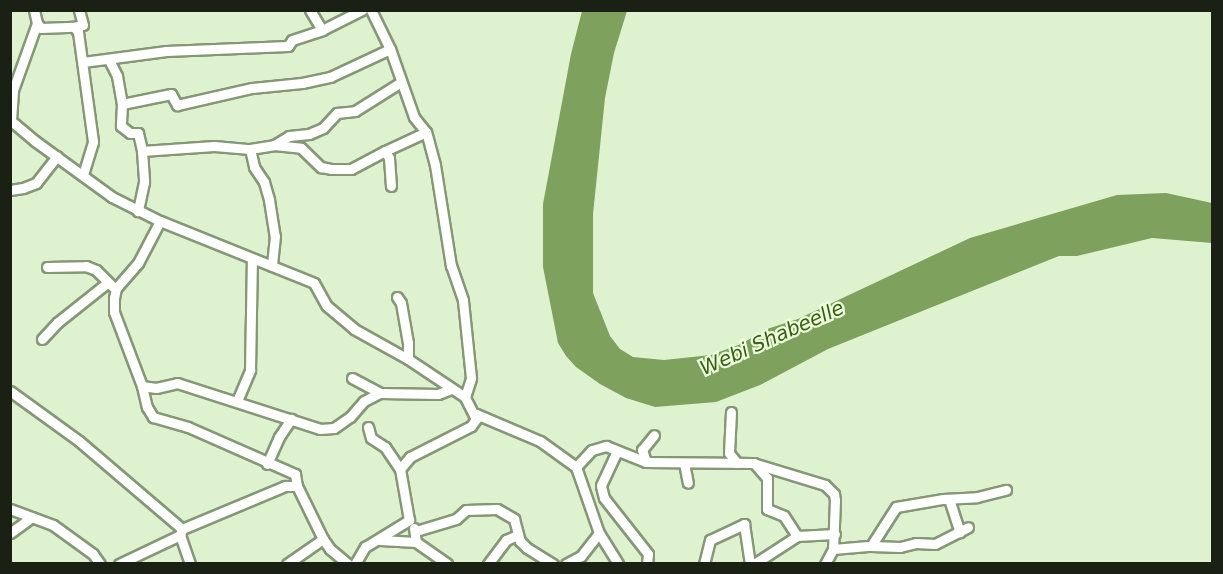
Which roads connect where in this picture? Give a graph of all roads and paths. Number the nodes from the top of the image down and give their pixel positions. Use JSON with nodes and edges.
{"nodes":[{"id":1,"x":34,"y":10,"type":"edge"},
{"id":2,"x":79,"y":10,"type":"edge"},
{"id":3,"x":310,"y":10,"type":"edge"},
{"id":4,"x":362,"y":10,"type":"edge"},
{"id":5,"x":371,"y":10,"type":"edge"},
{"id":6,"x":37,"y":22,"type":"junction"},
{"id":7,"x":74,"y":27,"type":"junction"},
{"id":8,"x":322,"y":30,"type":"junction"},
{"id":9,"x":390,"y":49,"type":"junction"},
{"id":10,"x":109,"y":60,"type":"junction"},
{"id":11,"x":83,"y":62,"type":"junction"},
{"id":12,"x":401,"y":82,"type":"junction"},
{"id":13,"x":122,"y":104,"type":"junction"},
{"id":14,"x":11,"y":120,"type":"edge"},
{"id":15,"x":426,"y":132,"type":"junction"},
{"id":16,"x":274,"y":145,"type":"junction"},
{"id":17,"x":250,"y":149,"type":"junction"},
{"id":18,"x":142,"y":151,"type":"junction"},
{"id":19,"x":385,"y":151,"type":"junction"},
{"id":20,"x":57,"y":156,"type":"junction"},
{"id":21,"x":83,"y":175,"type":"junction"},
{"id":22,"x":391,"y":186,"type":"dead end"},
{"id":23,"x":10,"y":190,"type":"edge"},
{"id":24,"x":138,"y":211,"type":"junction"},
{"id":25,"x":160,"y":221,"type":"junction"},
{"id":26,"x":252,"y":259,"type":"junction"},
{"id":27,"x":272,"y":266,"type":"junction"},
{"id":28,"x":47,"y":267,"type":"dead end"},
{"id":29,"x":107,"y":284,"type":"junction"},
{"id":30,"x":116,"y":288,"type":"junction"},
{"id":31,"x":397,"y":297,"type":"dead end"},
{"id":32,"x":42,"y":339,"type":"dead end"},
{"id":33,"x":408,"y":359,"type":"junction"},
{"id":34,"x":352,"y":378,"type":"dead end"},
{"id":35,"x":142,"y":386,"type":"junction"},
{"id":36,"x":451,"y":389,"type":"junction"},
{"id":37,"x":380,"y":393,"type":"junction"},
{"id":38,"x":11,"y":394,"type":"edge"},
{"id":39,"x":465,"y":397,"type":"junction"},
{"id":40,"x":237,"y":401,"type":"junction"},
{"id":41,"x":731,"y":412,"type":"dead end"},
{"id":42,"x":291,"y":419,"type":"junction"},
{"id":43,"x":476,"y":419,"type":"junction"},
{"id":44,"x":368,"y":427,"type":"dead end"},
{"id":45,"x":654,"y":435,"type":"dead end"},
{"id":46,"x":617,"y":451,"type":"junction"},
{"id":47,"x":646,"y":462,"type":"junction"},
{"id":48,"x":684,"y":463,"type":"junction"},
{"id":49,"x":737,"y":463,"type":"junction"},
{"id":50,"x":753,"y":463,"type":"junction"},
{"id":51,"x":267,"y":464,"type":"junction"},
{"id":52,"x":576,"y":467,"type":"junction"},
{"id":53,"x":400,"y":469,"type":"junction"},
{"id":54,"x":688,"y":483,"type":"dead end"},
{"id":55,"x":297,"y":486,"type":"junction"},
{"id":56,"x":1006,"y":490,"type":"dead end"},
{"id":57,"x":949,"y":499,"type":"junction"},
{"id":58,"x":10,"y":509,"type":"edge"},
{"id":59,"x":32,"y":517,"type":"junction"},
{"id":60,"x":410,"y":520,"type":"junction"},
{"id":61,"x":416,"y":531,"type":"junction"},
{"id":62,"x":181,"y":532,"type":"junction"},
{"id":63,"x":10,"y":533,"type":"edge"},
{"id":64,"x":599,"y":533,"type":"junction"},
{"id":65,"x":518,"y":534,"type":"junction"},
{"id":66,"x":834,"y":534,"type":"junction"},
{"id":67,"x":797,"y":536,"type":"junction"},
{"id":68,"x":323,"y":539,"type":"junction"},
{"id":69,"x":378,"y":540,"type":"junction"},
{"id":70,"x":416,"y":542,"type":"junction"},
{"id":71,"x":871,"y":546,"type":"junction"},
{"id":72,"x":833,"y":549,"type":"junction"},
{"id":73,"x":582,"y":560,"type":"edge"},
{"id":74,"x":100,"y":564,"type":"edge"},
{"id":75,"x":120,"y":564,"type":"edge"},
{"id":76,"x":190,"y":564,"type":"edge"},
{"id":77,"x":287,"y":564,"type":"edge"},
{"id":78,"x":348,"y":564,"type":"edge"},
{"id":79,"x":355,"y":564,"type":"edge"},
{"id":80,"x":447,"y":564,"type":"edge"},
{"id":81,"x":488,"y":564,"type":"edge"},
{"id":82,"x":553,"y":564,"type":"edge"},
{"id":83,"x":566,"y":564,"type":"edge"},
{"id":84,"x":618,"y":564,"type":"edge"},
{"id":85,"x":647,"y":564,"type":"edge"},
{"id":86,"x":704,"y":564,"type":"edge"},
{"id":87,"x":752,"y":564,"type":"edge"},
{"id":88,"x":825,"y":564,"type":"edge"}],
"edges":[{"from":1,"to":6,"type":"street"},
{"from":2,"to":7,"type":"street"},
{"from":3,"to":8,"type":"street"},
{"from":4,"to":8,"type":"street"},
{"from":5,"to":9,"type":"street"},
{"from":6,"to":7,"type":"street"},
{"from":6,"to":14,"type":"street"},
{"from":7,"to":11,"type":"street"},
{"from":8,"to":10,"type":"street"},
{"from":9,"to":12,"type":"street"},
{"from":9,"to":13,"type":"street"},
{"from":10,"to":11,"type":"street"},
{"from":10,"to":13,"type":"street"},
{"from":11,"to":21,"type":"street"},
{"from":12,"to":15,"type":"street"},
{"from":12,"to":16,"type":"street"},
{"from":13,"to":18,"type":"street"},
{"from":14,"to":20,"type":"street"},
{"from":15,"to":19,"type":"street"},
{"from":15,"to":39,"type":"street"},
{"from":16,"to":17,"type":"street"},
{"from":16,"to":19,"type":"street"},
{"from":17,"to":18,"type":"street"},
{"from":17,"to":27,"type":"street"},
{"from":18,"to":24,"type":"street"},
{"from":19,"to":22,"type":"street"},
{"from":20,"to":21,"type":"street"},
{"from":20,"to":23,"type":"street"},
{"from":21,"to":24,"type":"street"},
{"from":24,"to":25,"type":"street"},
{"from":25,"to":26,"type":"street"},
{"from":25,"to":30,"type":"street"},
{"from":26,"to":27,"type":"street"},
{"from":26,"to":40,"type":"street"},
{"from":27,"to":33,"type":"street"},
{"from":28,"to":29,"type":"street"},
{"from":29,"to":30,"type":"street"},
{"from":29,"to":32,"type":"street"},
{"from":30,"to":35,"type":"street"},
{"from":31,"to":33,"type":"street"},
{"from":33,"to":36,"type":"street"},
{"from":34,"to":37,"type":"street"},
{"from":35,"to":40,"type":"street"},
{"from":35,"to":51,"type":"street"},
{"from":36,"to":37,"type":"street"},
{"from":36,"to":39,"type":"street"},
{"from":37,"to":42,"type":"street"},
{"from":38,"to":62,"type":"street"},
{"from":39,"to":43,"type":"street"},
{"from":40,"to":42,"type":"street"},
{"from":41,"to":49,"type":"street"},
{"from":42,"to":51,"type":"street"},
{"from":43,"to":52,"type":"street"},
{"from":43,"to":53,"type":"street"},
{"from":44,"to":53,"type":"street"},
{"from":45,"to":47,"type":"street"},
{"from":46,"to":47,"type":"street"},
{"from":46,"to":52,"type":"street"},
{"from":46,"to":85,"type":"street"},
{"from":47,"to":48,"type":"street"},
{"from":48,"to":49,"type":"street"},
{"from":48,"to":54,"type":"street"},
{"from":49,"to":50,"type":"street"},
{"from":50,"to":66,"type":"street"},
{"from":50,"to":67,"type":"street"},
{"from":51,"to":55,"type":"street"},
{"from":52,"to":64,"type":"street"},
{"from":53,"to":60,"type":"street"},
{"from":55,"to":62,"type":"street"},
{"from":55,"to":68,"type":"street"},
{"from":56,"to":57,"type":"street"},
{"from":57,"to":71,"type":"street"},
{"from":57,"to":71,"type":"street"},
{"from":58,"to":59,"type":"street"},
{"from":59,"to":63,"type":"street"},
{"from":59,"to":74,"type":"street"},
{"from":60,"to":61,"type":"street"},
{"from":60,"to":69,"type":"street"},
{"from":61,"to":65,"type":"street"},
{"from":61,"to":70,"type":"street"},
{"from":62,"to":75,"type":"street"},
{"from":62,"to":76,"type":"street"},
{"from":64,"to":73,"type":"street"},
{"from":64,"to":84,"type":"street"},
{"from":65,"to":81,"type":"street"},
{"from":65,"to":82,"type":"street"},
{"from":66,"to":67,"type":"street"},
{"from":66,"to":72,"type":"street"},
{"from":67,"to":87,"type":"street"},
{"from":68,"to":77,"type":"street"},
{"from":68,"to":78,"type":"street"},
{"from":69,"to":70,"type":"street"},
{"from":69,"to":79,"type":"street"},
{"from":70,"to":80,"type":"street"},
{"from":71,"to":72,"type":"street"},
{"from":72,"to":88,"type":"street"},
{"from":73,"to":83,"type":"street"},
{"from":86,"to":87,"type":"street"}]}
